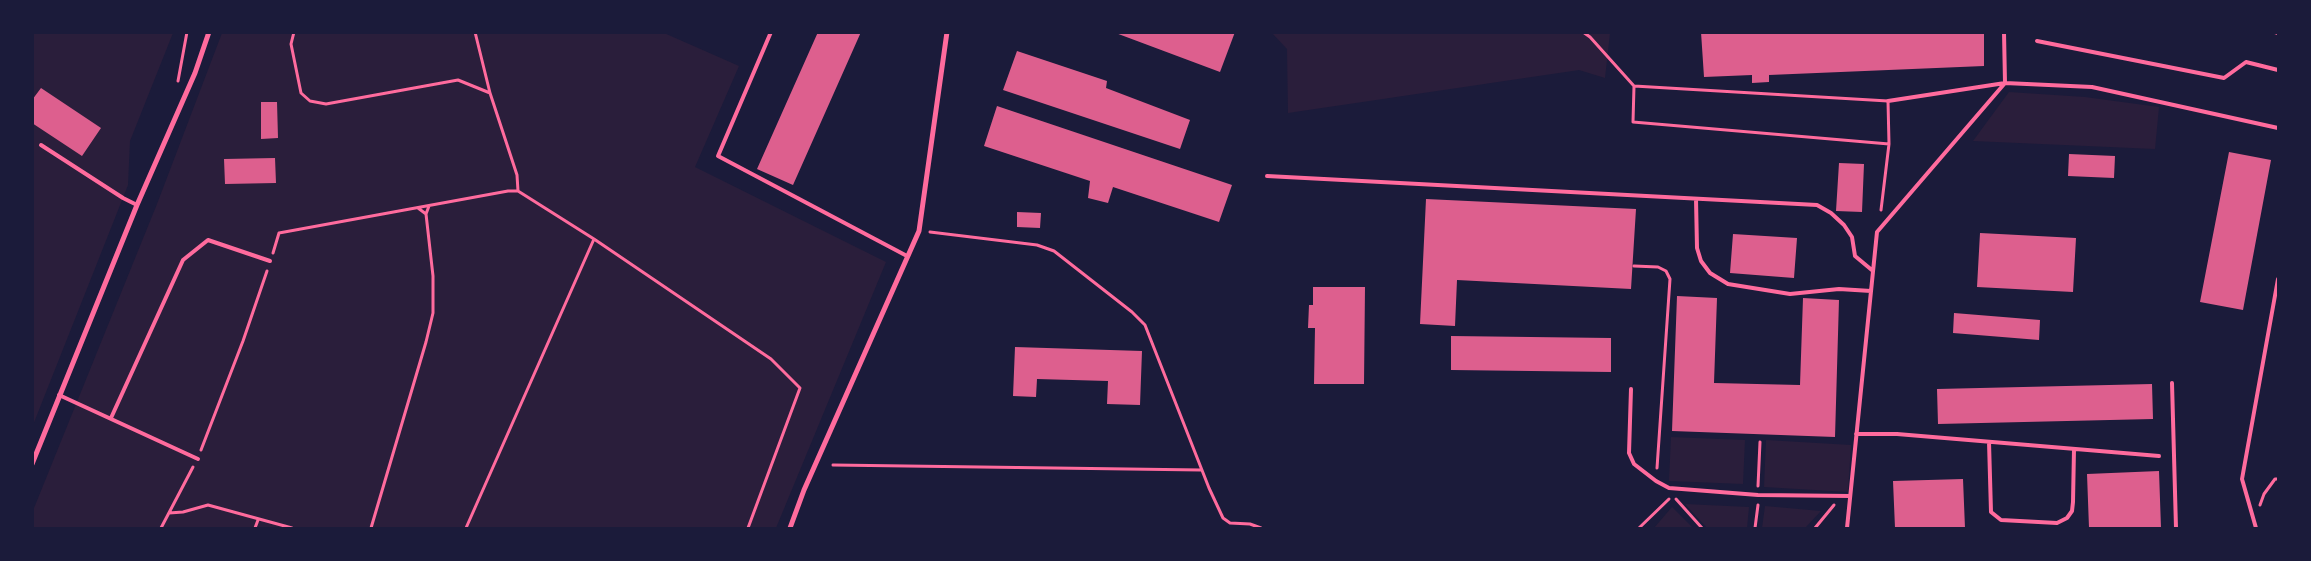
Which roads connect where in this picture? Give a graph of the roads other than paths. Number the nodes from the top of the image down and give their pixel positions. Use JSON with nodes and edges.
{"nodes":[{"id":1,"x":209,"y":32,"type":"edge"},
{"id":2,"x":770,"y":32,"type":"edge"},
{"id":3,"x":947,"y":32,"type":"edge"},
{"id":4,"x":2004,"y":32,"type":"edge"},
{"id":5,"x":2037,"y":41,"type":"dead end"},
{"id":6,"x":2278,"y":70,"type":"edge"},
{"id":7,"x":2005,"y":83,"type":"junction"},
{"id":8,"x":1888,"y":101,"type":"road end"},
{"id":9,"x":2278,"y":128,"type":"edge"},
{"id":10,"x":41,"y":145,"type":"dead end"},
{"id":11,"x":1267,"y":176,"type":"dead end"},
{"id":12,"x":1696,"y":199,"type":"junction"},
{"id":13,"x":138,"y":205,"type":"junction"},
{"id":14,"x":907,"y":256,"type":"junction"},
{"id":15,"x":270,"y":261,"type":"road end"},
{"id":16,"x":1873,"y":271,"type":"junction"},
{"id":17,"x":2278,"y":279,"type":"edge"},
{"id":18,"x":1871,"y":291,"type":"junction"},
{"id":19,"x":2172,"y":383,"type":"dead end"},
{"id":20,"x":1631,"y":389,"type":"dead end"},
{"id":21,"x":59,"y":394,"type":"junction"},
{"id":22,"x":111,"y":418,"type":"junction"},
{"id":23,"x":1856,"y":434,"type":"junction"},
{"id":24,"x":1988,"y":442,"type":"junction"},
{"id":25,"x":2074,"y":449,"type":"junction"},
{"id":26,"x":2159,"y":456,"type":"dead end"},
{"id":27,"x":198,"y":458,"type":"road end"},
{"id":28,"x":32,"y":464,"type":"edge"},
{"id":29,"x":1850,"y":496,"type":"junction"},
{"id":30,"x":2255,"y":526,"type":"edge"},
{"id":31,"x":790,"y":528,"type":"edge"},
{"id":32,"x":1847,"y":528,"type":"edge"},
{"id":33,"x":2176,"y":528,"type":"edge"}],
"edges":[{"from":1,"to":13,"type":"street"},
{"from":2,"to":14,"type":"lane"},
{"from":3,"to":14,"type":"street"},
{"from":4,"to":7,"type":"lane"},
{"from":5,"to":6,"type":"lane"},
{"from":7,"to":8,"type":"lane"},
{"from":7,"to":9,"type":"lane"},
{"from":7,"to":16,"type":"lane"},
{"from":10,"to":13,"type":"lane"},
{"from":11,"to":12,"type":"lane"},
{"from":12,"to":16,"type":"lane"},
{"from":12,"to":18,"type":"lane"},
{"from":13,"to":21,"type":"street"},
{"from":14,"to":31,"type":"street"},
{"from":15,"to":22,"type":"lane"},
{"from":16,"to":18,"type":"lane"},
{"from":17,"to":30,"type":"lane"},
{"from":18,"to":23,"type":"lane"},
{"from":19,"to":33,"type":"lane"},
{"from":20,"to":29,"type":"lane"},
{"from":21,"to":22,"type":"lane"},
{"from":21,"to":28,"type":"street"},
{"from":22,"to":27,"type":"lane"},
{"from":23,"to":24,"type":"lane"},
{"from":23,"to":29,"type":"lane"},
{"from":24,"to":25,"type":"lane"},
{"from":24,"to":25,"type":"lane"},
{"from":25,"to":26,"type":"lane"},
{"from":29,"to":32,"type":"lane"}]}
